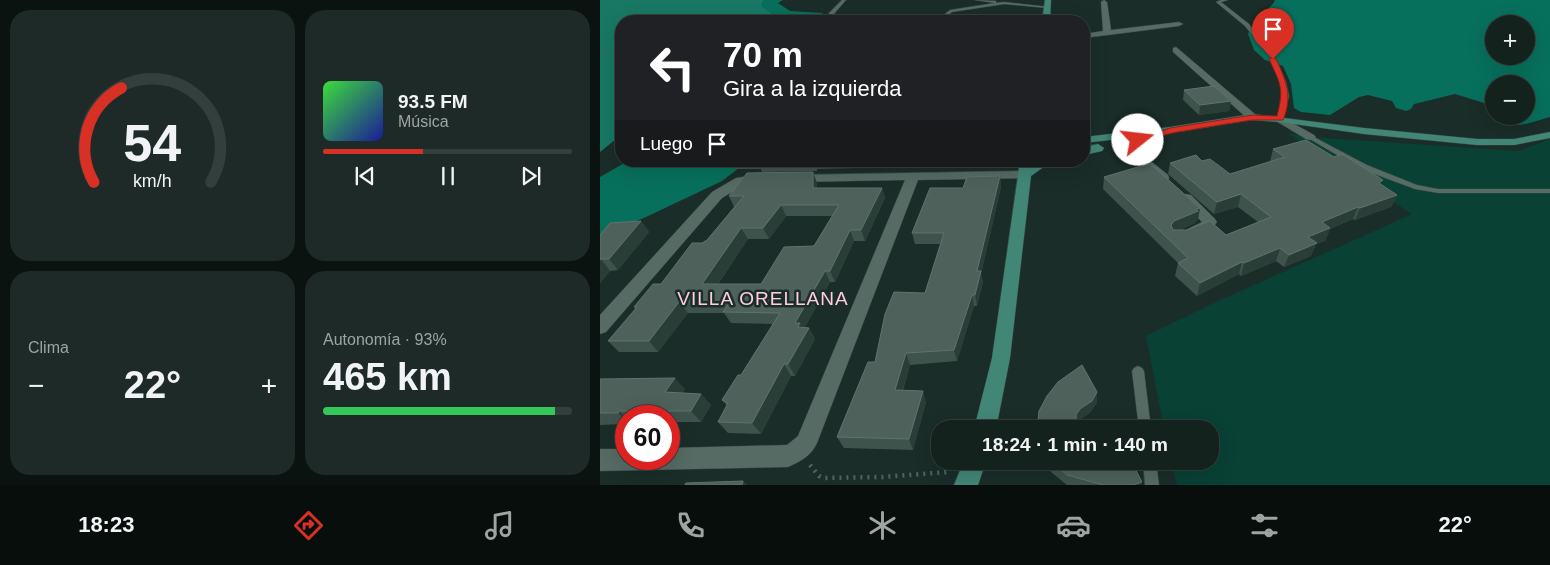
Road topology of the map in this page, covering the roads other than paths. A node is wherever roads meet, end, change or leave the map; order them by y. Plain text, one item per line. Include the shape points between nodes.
1 (844, 0) edge
2 (978, 0) edge
3 (1226, 0) edge
4 (1023, 2) edge
5 (1104, 2) dead end
6 (1004, 3) junction
7 (1048, 4) edge
8 (831, 14) dead end
9 (946, 15) edge
10 (1180, 24) dead end
11 (1107, 33) junction
12 (1090, 35) edge
13 (1176, 50) dead end
14 (1252, 118) junction
15 (1280, 119) junction
16 (1170, 130) junction
17 (1550, 135) edge
18 (1310, 137) joint
19 (1090, 141) edge
20 (1099, 143) junction
21 (1123, 144) junction
22 (1090, 147) edge
23 (1024, 168) edge
24 (913, 177) junction
25 (1550, 191) edge
26 (1185, 235) edge
27 (600, 327) edge
28 (1138, 371) dead end
29 (987, 420) edge
30 (1144, 420) edge
31 (680, 459) edge
32 (600, 460) edge
33 (615, 460) edge
34 (1150, 470) edge
35 (1152, 485) edge

1 - 8 lane
2 - 6 lane
3 - 15 lane via 1218,2 1247,25 1273,59 1286,96
4 - 6 lane
4 - 7 lane
5 - 11 street
6 - 9 lane via 951,11
10 - 11 street
11 - 12 street
13 - 14 street
14 - 15 main road
14 - 16 main road
15 - 17 main road via 1477,142 1514,142
15 - 18 street
16 - 20 main road
16 - 21 main road
18 - 25 lane via 1364,167 1415,188
19 - 20 main road
20 - 21 main road
20 - 22 main road
21 - 26 street via 1210,222
23 - 24 street
23 - 29 main road via 1001,358
24 - 27 street via 749,178 733,184 716,195
24 - 31 street via 806,442 788,456
28 - 30 lane
32 - 33 street
34 - 35 lane

